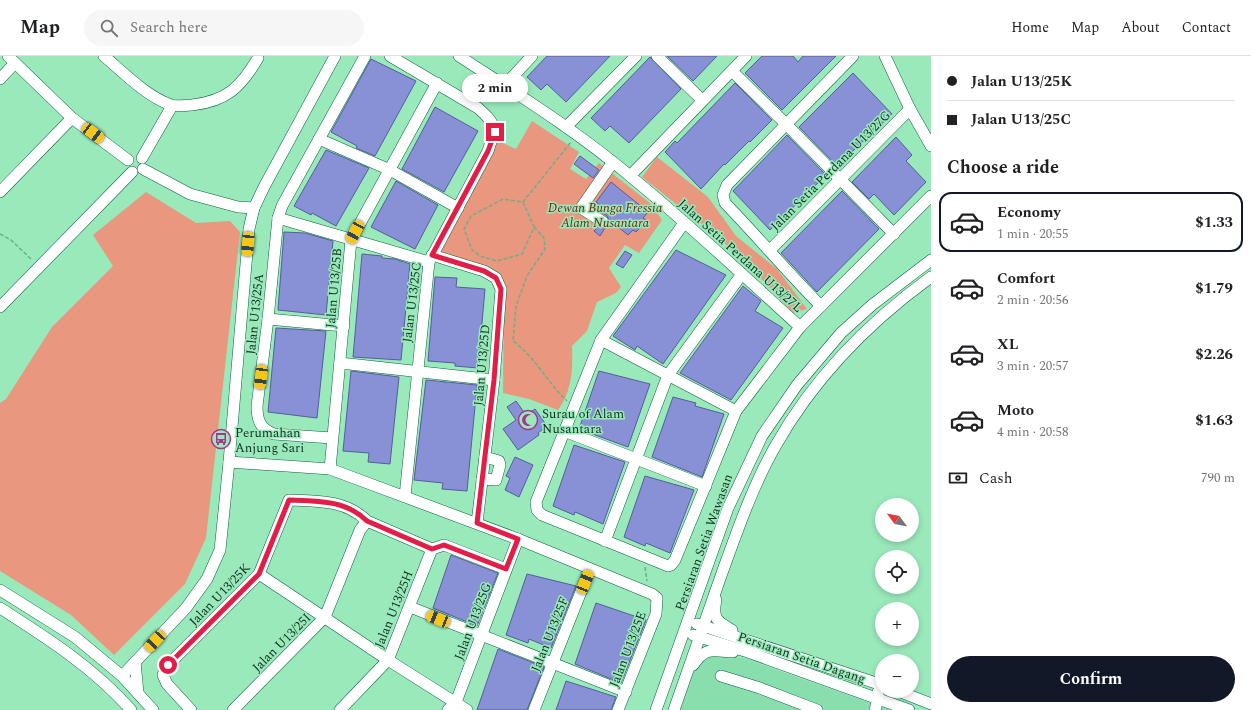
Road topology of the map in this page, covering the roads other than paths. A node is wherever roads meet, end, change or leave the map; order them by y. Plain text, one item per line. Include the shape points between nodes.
1 (104, 56) edge
2 (335, 56) edge
3 (365, 56) edge
4 (390, 56) edge
5 (459, 56) edge
6 (532, 56) edge
7 (636, 56) edge
8 (657, 56) edge
9 (746, 56) edge
10 (853, 56) edge
11 (885, 56) edge
12 (258, 58) dead end
13 (12, 60) edge
14 (732, 71) junction
15 (0, 79) edge
16 (437, 83) junction
17 (504, 86) junction
18 (702, 100) junction
19 (172, 106) junction
20 (910, 109) junction
21 (72, 118) junction
22 (786, 124) junction
23 (566, 126) junction
24 (319, 139) junction
25 (931, 146) edge
26 (128, 160) junction
27 (613, 162) junction
28 (143, 164) junction
29 (390, 170) junction
30 (132, 172) junction
31 (630, 176) junction
32 (840, 178) junction
33 (264, 187) junction
34 (0, 192) edge
35 (931, 196) edge
36 (238, 207) junction
37 (254, 208) junction
38 (458, 208) junction
39 (278, 218) junction
40 (603, 222) dead end
41 (684, 223) junction
42 (249, 229) junction
43 (894, 234) junction
44 (351, 240) junction
45 (770, 250) junction
46 (430, 258) junction
47 (931, 260) edge
48 (742, 274) junction
49 (931, 277) edge
50 (821, 306) junction
51 (0, 307) edge
52 (268, 319) junction
53 (344, 326) junction
54 (800, 327) junction
55 (601, 340) junction
56 (340, 362) junction
57 (417, 372) junction
58 (668, 375) junction
59 (494, 380) junction
60 (736, 411) junction
61 (564, 431) junction
62 (332, 438) junction
63 (231, 441) junction
64 (485, 457) junction
65 (635, 459) junction
66 (230, 462) junction
67 (247, 463) junction
68 (330, 469) junction
69 (482, 479) junction
70 (706, 486) junction
71 (227, 487) junction
72 (405, 496) junction
73 (367, 521) junction
74 (477, 523) junction
75 (518, 539) junction
76 (605, 540) junction
77 (432, 549) junction
78 (506, 569) junction
79 (590, 569) junction
80 (722, 572) junction
81 (259, 574) junction
82 (0, 590) edge
83 (410, 607) junction
84 (0, 608) edge
85 (325, 617) junction
86 (689, 621) junction
87 (703, 626) junction
88 (685, 632) junction
89 (481, 636) junction
90 (699, 637) junction
91 (752, 641) junction
92 (748, 652) junction
93 (388, 660) junction
94 (104, 661) junction
95 (135, 662) junction
96 (553, 663) junction
97 (90, 670) junction
98 (686, 675) junction
99 (122, 676) junction
100 (721, 676) dead end
101 (875, 682) edge
102 (626, 692) junction
103 (138, 694) junction
104 (916, 698) edge
105 (878, 699) junction
106 (931, 704) edge
107 (452, 706) edge
108 (129, 707) edge
109 (153, 710) edge
110 (191, 710) edge
111 (233, 710) edge
112 (340, 710) edge
113 (467, 710) edge
114 (534, 710) edge
115 (618, 710) edge
116 (656, 710) edge
117 (674, 710) edge
118 (818, 710) edge
119 (875, 710) edge
120 (909, 710) edge

1 - 19 street via 151,96
2 - 33 street
3 - 24 street, Jalan U13/25A
4 - 16 street
5 - 17 street, Jalan Setia Perdana U13/27L
6 - 17 street
7 - 23 street
8 - 18 street
9 - 14 street
10 - 22 street
11 - 20 street
12 - 19 street via 247,76 232,92 210,103
13 - 15 street
13 - 21 street
14 - 18 street
14 - 22 street
16 - 29 street, Jalan U13/25B
16 - 38 street, Jalan U13/25C via 478,108 490,119 495,132 488,151
17 - 23 street, Jalan Setia Perdana U13/27L
18 - 31 street
19 - 28 street
20 - 25 street
20 - 32 street, Jalan Setia Perdana U13/27G
21 - 26 street
21 - 34 street
22 - 32 street
22 - 45 street via 727,185 722,195 725,203
23 - 27 street, Jalan Setia Perdana U13/27L
24 - 29 street
24 - 39 street, Jalan U13/25A
26 - 28 street via 135,156
26 - 30 street via 128,168
27 - 31 street, Jalan Setia Perdana U13/27L
27 - 40 street via 581,208
28 - 30 street via 139,172
28 - 36 street via 190,194
29 - 38 street
29 - 44 street, Jalan U13/25B
30 - 51 street
31 - 41 street, Jalan Setia Perdana U13/27L
32 - 43 street
32 - 45 street, Jalan Setia Perdana U13/27G
33 - 36 street
33 - 37 street
35 - 43 street
36 - 37 street
36 - 42 street via 244,213
37 - 42 street
38 - 46 street, Jalan U13/25C
39 - 44 street
39 - 52 street, Jalan U13/25A
41 - 48 street, Jalan Setia Perdana U13/27L
41 - 55 street
42 - 63 street
43 - 50 street
44 - 46 street
44 - 53 street, Jalan U13/25B
45 - 50 street via 782,268
46 - 57 street, Jalan U13/25C
46 - 59 street, Jalan U13/25D via 484,271 496,278 501,289 501,303
47 - 86 street, Persiaran Setia Wawasan via 872,305 841,333 797,385 762,436 719,532
48 - 54 street, Jalan Setia Perdana U13/27L
48 - 58 street
49 - 80 street via 910,292 853,343 810,393 776,444 763,469
50 - 54 street
52 - 53 street
52 - 62 street, Jalan U13/25A via 257,406 257,417 261,427 274,434
53 - 56 street, Jalan U13/25B
54 - 60 street, Jalan Setia Perdana U13/27L
55 - 58 street
55 - 61 street
56 - 57 street
56 - 62 street, Jalan U13/25B
57 - 59 street
57 - 72 street, Jalan U13/25C
58 - 60 street
58 - 65 street
59 - 64 street, Jalan U13/25D
60 - 70 street, Jalan Setia Perdana U13/27L
61 - 65 street
61 - 76 street, Jalan Setia Perdana U13/27L via 536,502 537,510 542,515
62 - 68 street, Jalan U13/25B
63 - 66 street
63 - 67 street
64 - 69 street, Jalan U13/25D
64 - 69 street via 499,461 500,465 496,480
65 - 70 street
65 - 76 street
66 - 67 street
66 - 71 street
67 - 68 street
67 - 71 street via 237,470
68 - 72 street
69 - 74 street, Jalan U13/25D
70 - 76 street, Jalan Setia Perdana U13/27L via 671,565 647,559
71 - 95 street via 220,550 207,580 186,608
72 - 74 street
73 - 77 street
73 - 81 street, Jalan U13/25K via 345,505 289,500
73 - 85 street, Jalan U13/25I via 360,530
74 - 75 street
75 - 78 street, Jalan U13/25G
75 - 79 street
77 - 78 street via 444,545
77 - 83 street, Jalan U13/25H
78 - 89 street, Jalan U13/25G
79 - 96 street, Jalan U13/25F
79 - 102 street, Jalan U13/25E via 654,596 656,614
80 - 87 street
80 - 91 street via 715,606 716,618 719,623
81 - 85 street
81 - 110 street, Jalan U13/25K via 168,665 163,675 167,684
82 - 94 street via 58,625
83 - 89 street
83 - 93 street, Jalan U13/25H
84 - 97 street
85 - 93 street
85 - 111 street, Jalan U13/25I
86 - 87 street, Persiaran Setia Dagang
86 - 88 street, Persiaran Setia Wawasan
87 - 90 street
87 - 91 street, Persiaran Setia Dagang
88 - 90 street, Persiaran Setia Dagang
88 - 116 street, Persiaran Setia Wawasan
89 - 96 street
89 - 107 street, Jalan U13/25G
90 - 92 street, Persiaran Setia Dagang
90 - 98 street
91 - 101 street, Persiaran Setia Dagang
92 - 98 street via 708,651 700,655
92 - 105 street, Persiaran Setia Dagang
93 - 107 street
93 - 112 street, Jalan U13/25H
94 - 95 street via 116,664
94 - 99 street
95 - 99 street
95 - 103 street
96 - 102 street
96 - 114 street, Jalan U13/25F
97 - 99 street
97 - 108 street
98 - 117 street
99 - 103 street
99 - 108 street via 122,690
100 - 118 street
102 - 115 street, Jalan U13/25E
103 - 109 street
104 - 106 street
105 - 119 street
105 - 120 street, Persiaran Setia Dagang
107 - 113 street

